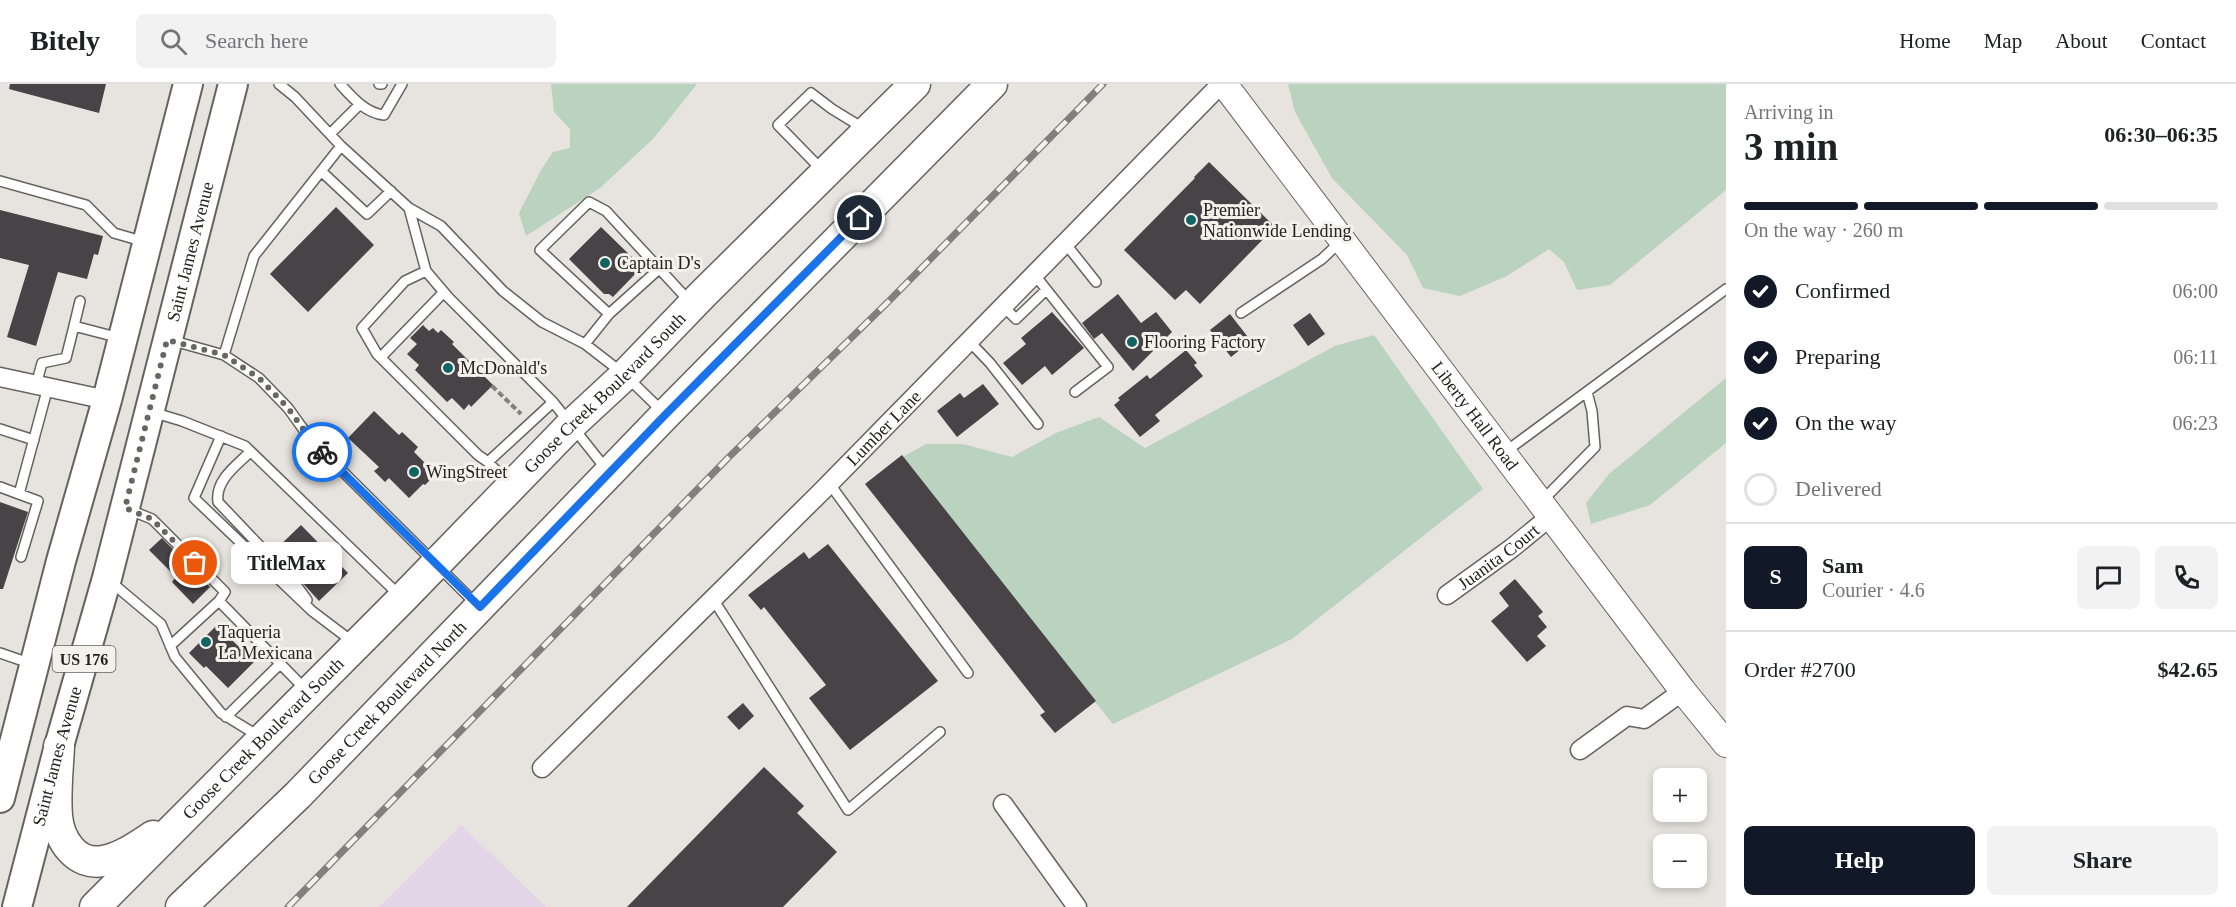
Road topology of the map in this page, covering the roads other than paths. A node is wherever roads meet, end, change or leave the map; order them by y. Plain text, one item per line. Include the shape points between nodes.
1 (189, 84) edge
2 (233, 84) edge
3 (279, 84) edge
4 (340, 84) edge
5 (402, 84) edge
6 (915, 84) edge
7 (992, 84) edge
8 (1222, 84) edge
9 (360, 104) junction
10 (868, 130) junction
11 (330, 134) junction
12 (341, 146) junction
13 (321, 171) junction
14 (825, 173) junction
15 (0, 181) edge
16 (391, 191) junction
17 (409, 208) junction
18 (1342, 240) junction
19 (147, 242) junction
20 (1065, 243) junction
21 (659, 269) junction
22 (426, 271) junction
23 (1034, 274) junction
24 (1096, 282) dead end
25 (1726, 289) edge
26 (1046, 290) junction
27 (444, 291) junction
28 (80, 301) dead end
29 (693, 304) junction
30 (1003, 306) junction
31 (1242, 313) dead end
32 (609, 314) junction
33 (74, 326) junction
34 (122, 339) junction
35 (167, 340) junction
36 (969, 341) junction
37 (585, 344) junction
38 (224, 355) junction
39 (381, 357) junction
40 (625, 375) junction
41 (0, 377) edge
42 (42, 386) junction
43 (1075, 392) dead end
44 (1587, 392) junction
45 (106, 400) junction
46 (150, 412) junction
47 (562, 414) junction
48 (666, 414) junction
49 (1038, 424) dead end
50 (0, 429) edge
51 (221, 436) junction
52 (34, 440) junction
53 (250, 452) junction
54 (1504, 453) junction
55 (488, 462) junction
56 (610, 473) junction
57 (829, 483) junction
58 (0, 487) edge
59 (511, 487) junction
60 (19, 494) junction
61 (125, 508) junction
62 (1546, 510) junction
63 (21, 557) dead end
64 (436, 565) junction
65 (107, 578) junction
66 (1447, 595) dead end
67 (402, 598) junction
68 (713, 599) junction
69 (219, 601) junction
70 (480, 607) junction
71 (319, 616) junction
72 (356, 645) junction
73 (170, 646) junction
74 (0, 653) edge
75 (280, 664) junction
76 (34, 665) junction
77 (968, 673) dead end
78 (1683, 691) junction
79 (309, 693) junction
80 (226, 717) junction
81 (940, 732) dead end
82 (263, 739) junction
83 (1726, 744) edge
84 (59, 746) junction
85 (1580, 750) dead end
86 (542, 768) dead end
87 (2, 784) edge
88 (1003, 804) dead end
89 (188, 814) junction
90 (17, 907) edge
91 (95, 907) edge
92 (181, 907) edge
93 (1077, 907) edge

1 - 19 main road, US 176
2 - 35 main road, Saint James Avenue / US 176
3 - 11 lane
4 - 9 lane
5 - 9 lane via 384,115
6 - 10 highway, Goose Creek Boulevard South
7 - 48 highway, Goose Creek Boulevard North
8 - 18 main road, Liberty Hall Road
8 - 20 street, Lumber Lane
9 - 11 lane
10 - 14 highway, Goose Creek Boulevard South
10 - 14 lane via 811,93 778,125
11 - 12 lane
12 - 13 lane
12 - 16 lane
13 - 16 lane via 367,214
13 - 38 lane via 254,256
14 - 29 highway, Goose Creek Boulevard South
15 - 19 lane via 86,205 114,233
16 - 17 lane
17 - 22 lane
17 - 37 lane via 441,226 502,291 542,322
18 - 31 lane via 1322,259
18 - 54 main road, Liberty Hall Road
19 - 34 main road, US 176
20 - 23 street, Lumber Lane
20 - 24 lane
21 - 29 lane
21 - 32 lane
21 - 32 lane via 606,211 589,202 540,250
22 - 27 lane
22 - 39 lane via 405,281 362,328
23 - 26 lane
23 - 30 street, Lumber Lane
25 - 44 lane
26 - 30 lane via 1016,319
26 - 43 lane via 1108,367
27 - 39 lane
27 - 47 lane
28 - 33 lane
29 - 40 highway, Goose Creek Boulevard South
30 - 36 street, Lumber Lane
32 - 37 lane
33 - 34 lane
33 - 42 lane via 66,358 42,363
34 - 45 main road, US 176
35 - 38 lane
35 - 46 main road, Saint James Avenue / US 176
36 - 49 lane
36 - 57 street, Lumber Lane
37 - 40 lane
38 - 64 lane via 259,378 311,440
39 - 55 lane
40 - 47 highway, Goose Creek Boulevard South
40 - 48 lane
41 - 42 street
42 - 45 street
42 - 52 lane
44 - 54 lane
44 - 62 lane via 1594,447
45 - 76 main road, US 176
46 - 51 lane
46 - 61 main road, Saint James Avenue / US 176
47 - 55 lane via 530,424
47 - 56 lane
47 - 59 highway, Goose Creek Boulevard South
48 - 56 highway, Goose Creek Boulevard North
50 - 52 lane
51 - 53 lane
51 - 71 lane via 194,498
52 - 60 lane
53 - 67 lane
53 - 71 lane via 219,484 218,502 294,582
54 - 62 main road, Liberty Hall Road
55 - 59 lane
56 - 70 highway, Goose Creek Boulevard North
57 - 68 street, Lumber Lane
57 - 77 lane
58 - 60 lane
59 - 64 highway, Goose Creek Boulevard South
60 - 63 lane via 38,501
61 - 65 main road, Saint James Avenue / US 176
61 - 69 lane via 152,519 225,592
62 - 66 street, Juanita Court via 1512,548
62 - 78 main road, Liberty Hall Road
64 - 67 highway, Goose Creek Boulevard South
64 - 70 lane
65 - 73 lane via 161,624
65 - 84 main road, Saint James Avenue / US 176
67 - 72 highway, Goose Creek Boulevard South
68 - 81 lane via 848,810
68 - 86 street, Lumber Lane
69 - 73 lane
69 - 75 lane
70 - 92 highway, Goose Creek Boulevard North via 298,795
71 - 72 lane
72 - 79 highway, Goose Creek Boulevard South
73 - 80 lane
74 - 76 lane
75 - 79 lane
75 - 80 lane
76 - 87 main road, US 176
78 - 83 main road, Liberty Hall Road
78 - 85 street via 1644,719 1626,716
79 - 82 highway, Goose Creek Boulevard South
80 - 82 lane
82 - 89 highway, Goose Creek Boulevard South
84 - 89 highway via 57,816 63,839 72,851 88,861 104,861 132,850
84 - 90 main road, Saint James Avenue / US 176
88 - 93 street
89 - 91 highway, Goose Creek Boulevard South

